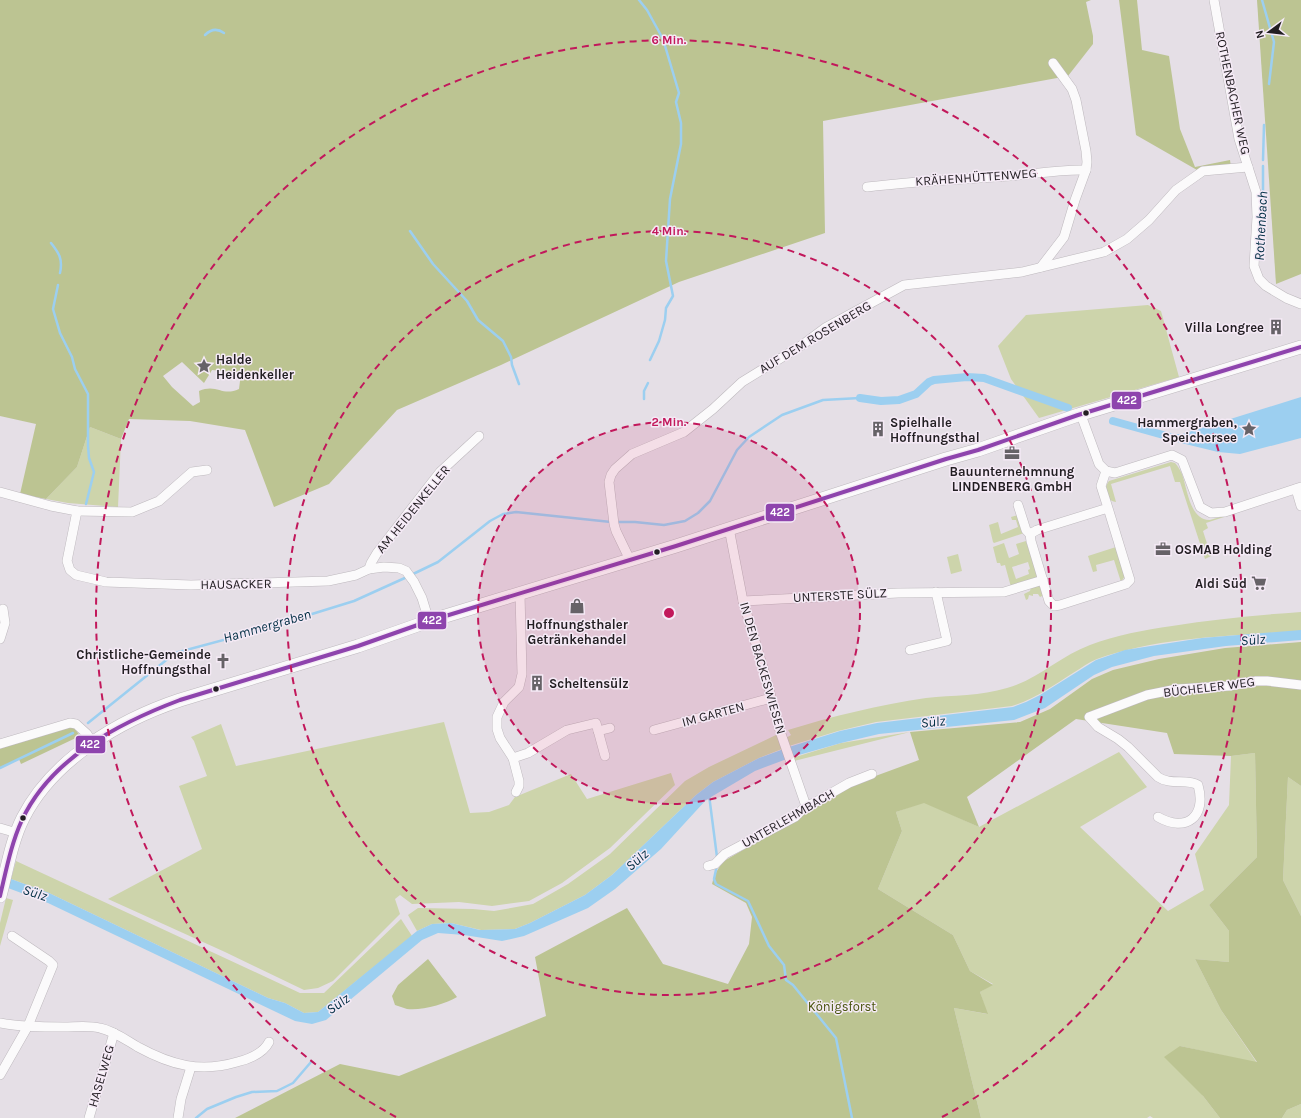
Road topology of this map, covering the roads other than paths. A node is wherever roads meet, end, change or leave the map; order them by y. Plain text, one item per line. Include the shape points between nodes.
1 (1214, 0) edge
2 (1053, 63) dead end
3 (1248, 167) junction
4 (1086, 170) junction
5 (867, 187) dead end
6 (1041, 267) junction
7 (1301, 304) edge
8 (1301, 347) edge
9 (1081, 415) junction
10 (480, 436) dead end
11 (207, 470) dead end
12 (1106, 471) junction
13 (1299, 488) edge
14 (0, 492) edge
15 (1018, 505) dead end
16 (1301, 506) edge
17 (1108, 508) junction
18 (77, 511) junction
19 (729, 528) junction
20 (1030, 534) junction
21 (630, 560) junction
22 (369, 569) junction
23 (1043, 580) junction
24 (936, 592) junction
25 (520, 594) junction
26 (743, 601) junction
27 (3, 609) dead end
28 (429, 621) junction
29 (0, 639) edge
30 (910, 650) dead end
31 (1301, 685) edge
32 (771, 698) junction
33 (610, 728) dead end
34 (654, 730) dead end
35 (598, 731) junction
36 (0, 744) edge
37 (93, 744) junction
38 (605, 756) dead end
39 (513, 758) junction
40 (872, 774) dead end
41 (516, 792) dead end
42 (806, 806) junction
43 (1158, 817) dead end
44 (0, 828) edge
45 (17, 833) junction
46 (708, 866) dead end
47 (0, 896) edge
48 (12, 936) dead end
49 (0, 1023) edge
50 (28, 1026) junction
51 (114, 1033) junction
52 (269, 1042) dead end
53 (191, 1067) junction
54 (0, 1075) edge
55 (89, 1118) edge
56 (178, 1118) edge

1 - 3 street, ROTHENBACHER WEG via 1239,139
2 - 4 street via 1072,89 1076,100 1086,151
3 - 6 street, AUF DEM ROSENBERG via 1204,171 1176,190 1149,220 1127,239 1104,252
3 - 7 street, ROTHENBACHER WEG via 1256,192 1254,261 1259,279 1286,298
4 - 5 street, KRÄHENHÜTTENWEG via 917,181
4 - 6 street via 1064,237
6 - 21 street, AUF DEM ROSENBERG via 996,276 904,286 825,328 742,382 684,432 638,451 626,459 615,469 609,482 616,531
8 - 9 main road
9 - 12 street via 1097,459
9 - 19 main road
10 - 22 street, AM HEIDENKELLER via 440,472 377,553
11 - 18 street via 192,472 159,501 132,512
12 - 13 street via 1116,473 1172,455 1182,460 1200,508 1211,513 1225,512
12 - 17 street via 1101,486
13 - 16 street
14 - 18 street
15 - 20 street via 1026,530
17 - 20 street
17 - 23 street via 1130,580 1126,584 1054,606 1049,601
18 - 22 street, HAUSACKER via 67,561 70,570 76,575 106,582 182,585 289,583 328,581 356,575
19 - 21 main road
19 - 26 street, IN DEN BACKESWIESEN
20 - 23 street
21 - 25 main road
22 - 28 street, HAUSACKER via 399,568 406,572 422,598
23 - 24 street, UNTERSTE SÜLZ via 1004,592
24 - 26 street, UNTERSTE SÜLZ
24 - 30 street via 947,641
25 - 28 main road
25 - 39 street via 522,674 519,687 504,702 497,717 500,738
26 - 32 street, IN DEN BACKESWIESEN
27 - 29 street via 5,623
28 - 37 main road via 358,646 167,704 121,725
31 - 43 street, BÜCHELER WEG via 1267,680 1229,686 1177,689 1147,695 1089,717 1098,727 1128,747 1163,781 1198,785 1200,809 1193,818 1184,823 1165,821
32 - 34 street, IM GARTEN
32 - 42 street, IN DEN BACKESWIESEN via 780,733
33 - 35 street
35 - 38 street
35 - 39 street via 596,722 567,730 528,753
36 - 37 street via 70,723 76,724 87,734
37 - 45 main road via 68,762 46,783
39 - 41 street via 519,786
40 - 42 street, UNTERLEHMBACH
42 - 46 street, UNTERLEHMBACH via 795,817 725,854 715,864
44 - 45 street
45 - 47 main road
48 - 50 street via 53,965
49 - 50 street
50 - 51 street via 93,1027
50 - 54 street
51 - 53 street via 153,1055
51 - 55 street, HASELWEG
52 - 53 street via 262,1051 241,1061 217,1066
53 - 56 street via 180,1099

